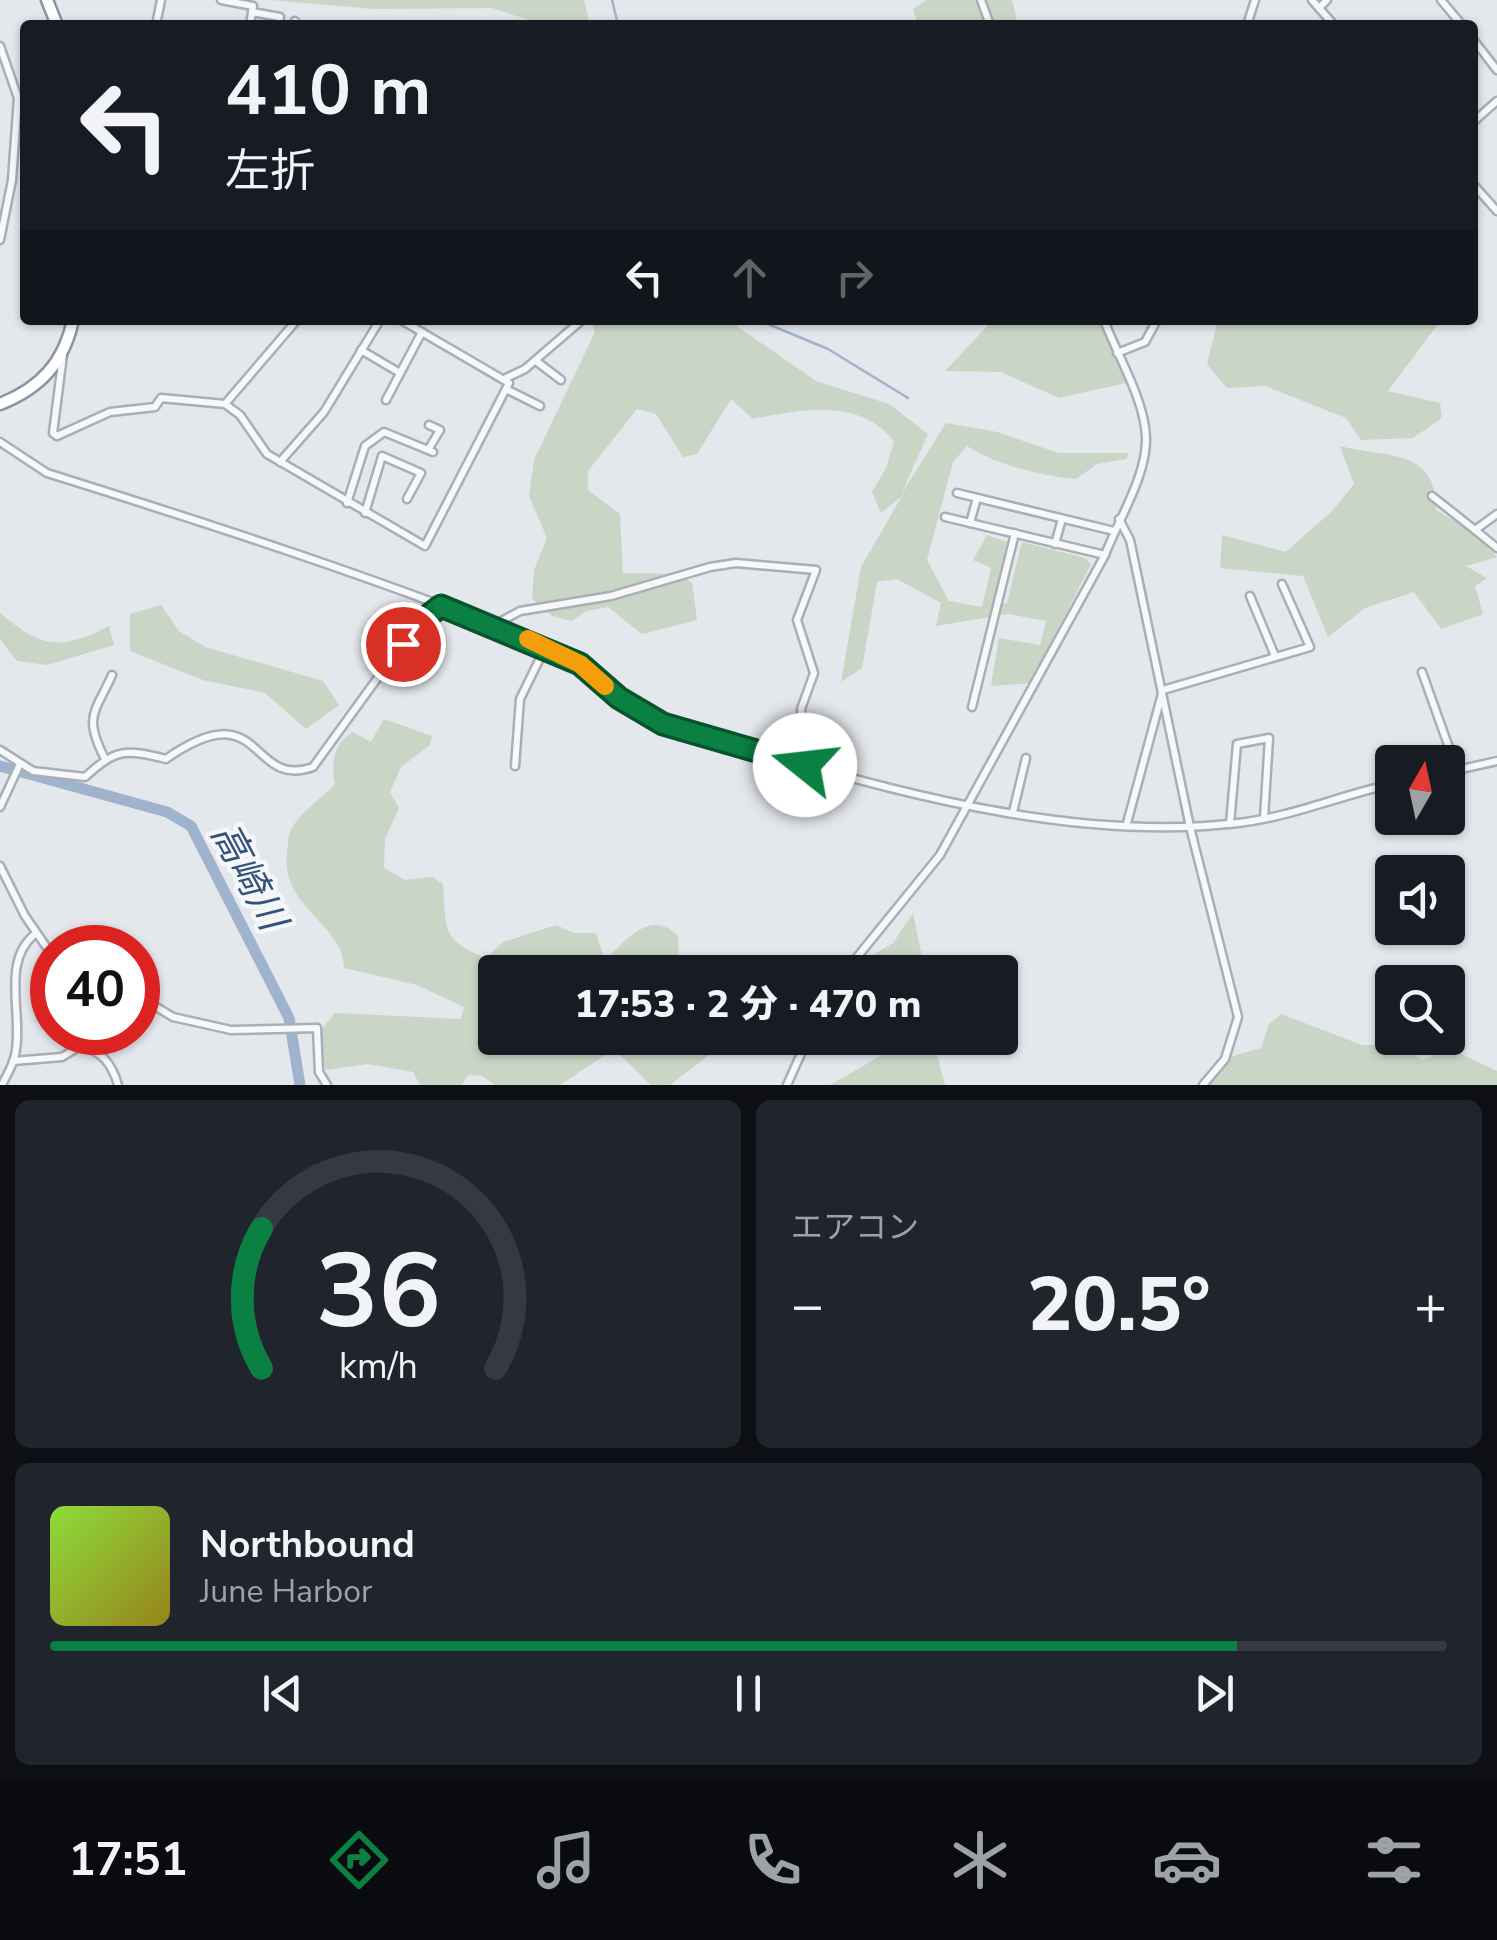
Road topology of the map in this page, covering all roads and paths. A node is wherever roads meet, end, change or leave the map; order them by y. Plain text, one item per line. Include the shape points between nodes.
1 (221, 0) edge
2 (1312, 0) edge
3 (1327, 0) edge
4 (1441, 0) edge
5 (1318, 8) junction
6 (252, 12) junction
7 (251, 20) edge
8 (279, 20) edge
9 (1329, 20) edge
10 (1458, 20) edge
11 (0, 46) edge
12 (1478, 46) edge
13 (1497, 70) edge
14 (1497, 100) edge
15 (1478, 117) edge
16 (1478, 190) edge
17 (1497, 211) edge
18 (2, 222) edge
19 (0, 240) edge
20 (72, 325) edge
21 (293, 325) edge
22 (377, 325) edge
23 (410, 325) edge
24 (576, 325) edge
25 (1106, 325) edge
26 (1154, 325) edge
27 (422, 332) junction
28 (362, 350) junction
29 (1117, 353) junction
30 (64, 356) junction
31 (536, 361) junction
32 (400, 373) junction
33 (503, 380) junction
34 (561, 380) dead end
35 (506, 388) junction
36 (386, 400) dead end
37 (0, 404) edge
38 (225, 404) junction
39 (540, 406) dead end
40 (428, 425) dead end
41 (0, 442) edge
42 (280, 462) junction
43 (957, 494) dead end
44 (1432, 496) dead end
45 (407, 498) dead end
46 (976, 498) junction
47 (346, 502) junction
48 (365, 513) junction
49 (1497, 514) edge
50 (945, 517) dead end
51 (1062, 519) junction
52 (1120, 519) junction
53 (970, 522) junction
54 (1475, 530) junction
55 (1114, 532) junction
56 (1015, 533) junction
57 (1055, 544) junction
58 (1497, 548) edge
59 (1104, 556) junction
60 (1282, 584) dead end
61 (1250, 596) dead end
62 (441, 606) junction
63 (493, 626) junction
64 (546, 646) junction
65 (1275, 656) junction
66 (1422, 672) dead end
67 (112, 675) dead end
68 (1163, 690) junction
69 (972, 707) dead end
70 (1448, 745) edge
71 (0, 750) edge
72 (1026, 758) dead end
73 (104, 759) junction
74 (1497, 761) edge
75 (20, 764) junction
76 (805, 765) junction
77 (515, 766) dead end
78 (1465, 768) edge
79 (1375, 789) edge
80 (968, 803) junction
81 (0, 806) edge
82 (1013, 812) junction
83 (1264, 819) junction
84 (1126, 824) junction
85 (1230, 824) junction
86 (1190, 827) junction
87 (0, 866) edge
88 (30, 925) edge
89 (30, 940) edge
90 (859, 955) edge
91 (160, 1010) edge
92 (800, 1055) edge
93 (13, 1061) junction
94 (2, 1085) edge
95 (118, 1085) edge
96 (327, 1085) edge
97 (787, 1085) edge
98 (1204, 1085) edge

1 - 6 street via 253,6
2 - 5 street
3 - 5 street
4 - 10 street
5 - 9 street
6 - 7 street
6 - 8 street
11 - 18 street via 18,98
12 - 13 street
14 - 15 street
16 - 17 street
18 - 19 street
20 - 30 highway
21 - 38 street
22 - 28 street
23 - 27 street
24 - 31 street
25 - 29 street
26 - 29 street via 1145,342
27 - 32 street
27 - 33 street
28 - 32 street
28 - 42 street via 324,412
29 - 52 street via 1146,432 1143,460
30 - 37 highway via 32,388
30 - 38 street via 52,433 57,436 110,412 155,407 161,398
31 - 33 street
31 - 34 street
32 - 36 street
33 - 35 street via 510,383
35 - 39 street
35 - 48 street via 425,546
38 - 42 street
40 - 47 street via 440,430 430,451 384,432 365,446
41 - 62 street via 47,473
42 - 47 street
43 - 46 street
44 - 54 street
45 - 48 street via 421,473 382,456
46 - 51 street
46 - 53 street
47 - 48 street
49 - 54 street
50 - 53 street
51 - 55 street
51 - 57 street
52 - 55 street
52 - 68 street
53 - 56 street
54 - 58 street
55 - 59 street
56 - 57 street
56 - 69 street
57 - 59 street
59 - 80 street
60 - 65 street via 1310,647
61 - 65 street
62 - 63 street
62 - 73 street via 416,625 313,768 282,772 254,743 220,733 166,758 132,750
63 - 64 street
63 - 76 street via 520,611 610,596 710,567 816,570 798,620 814,673 802,709
64 - 76 street via 663,724
64 - 77 street via 520,699
65 - 68 street
66 - 70 street
67 - 73 street via 99,694 90,731
68 - 84 street
68 - 86 street
71 - 75 street
72 - 82 street
73 - 75 street via 85,777
74 - 78 street
75 - 81 street
76 - 80 street
79 - 83 street
80 - 82 street
80 - 90 street via 940,855
82 - 84 street
83 - 85 street
83 - 85 street via 1269,738 1237,744
84 - 86 street
85 - 86 street
86 - 98 street via 1238,1017 1225,1059
87 - 88 street
89 - 93 street via 16,958 12,981 18,1020
91 - 96 street via 223,1029 317,1028 319,1072
92 - 97 street
93 - 94 street
93 - 95 street via 62,1057 80,1046 94,1049 113,1067

